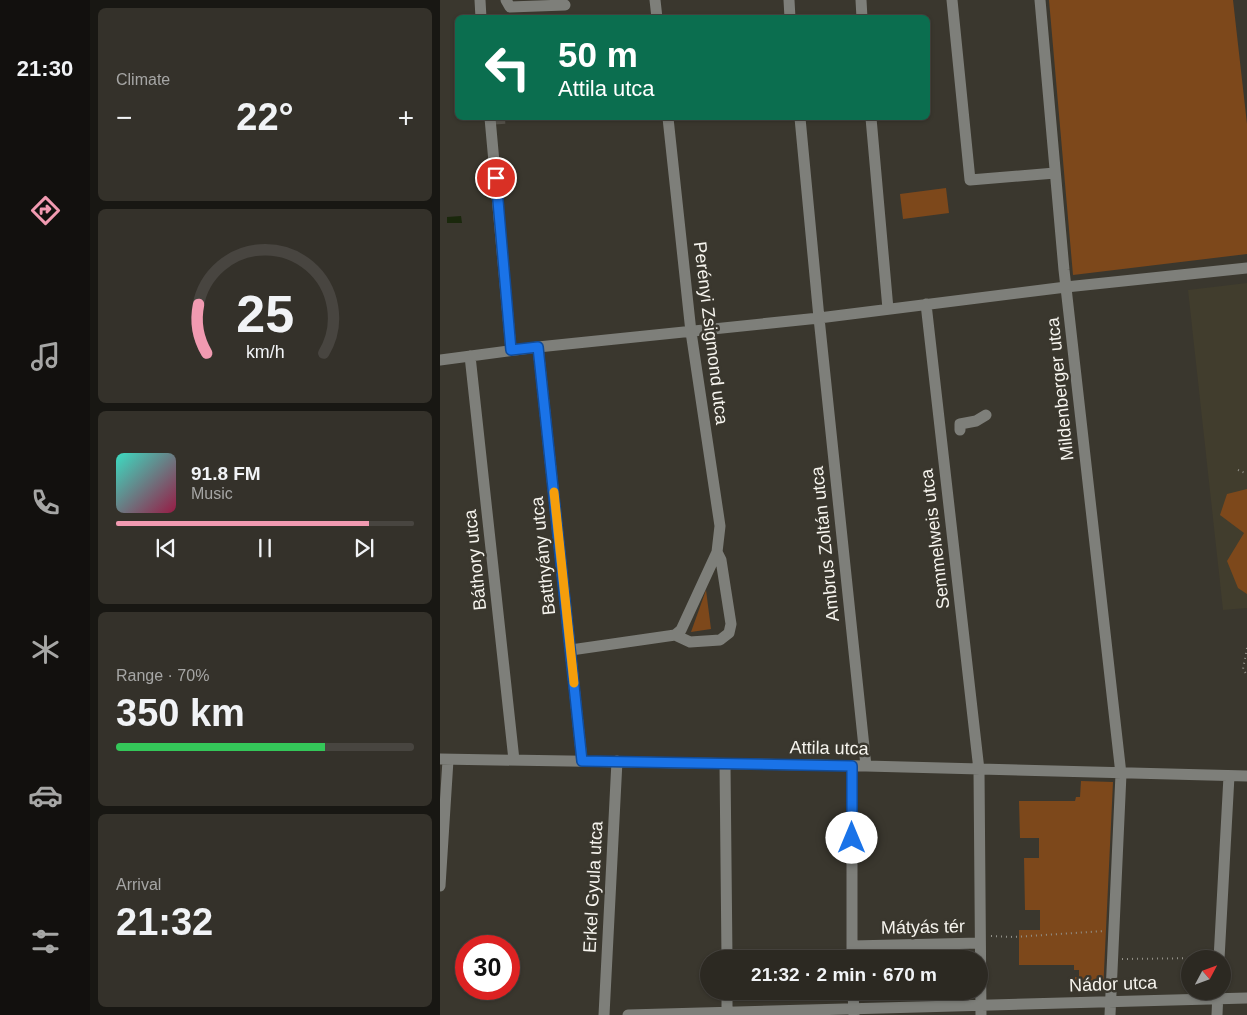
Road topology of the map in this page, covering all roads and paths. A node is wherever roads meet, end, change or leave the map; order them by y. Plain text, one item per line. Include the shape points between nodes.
1 (480, 0) edge
2 (506, 0) edge
3 (655, 0) edge
4 (789, 0) edge
5 (861, 0) edge
6 (952, 0) edge
7 (1040, 0) edge
8 (564, 6) dead end
9 (550, 8) edge
10 (481, 15) edge
11 (657, 15) edge
12 (790, 15) edge
13 (862, 15) edge
14 (492, 120) edge
15 (668, 120) edge
16 (800, 120) edge
17 (871, 120) edge
18 (1055, 173) junction
19 (1247, 268) edge
20 (1066, 287) junction
21 (926, 304) junction
22 (888, 309) junction
23 (819, 318) junction
24 (691, 332) junction
25 (538, 347) junction
26 (511, 350) junction
27 (470, 356) junction
28 (440, 360) edge
29 (986, 416) dead end
30 (960, 430) dead end
31 (1238, 470) dead end
32 (1247, 474) edge
33 (717, 552) junction
34 (675, 635) junction
35 (1247, 648) edge
36 (571, 650) junction
37 (1247, 676) edge
38 (444, 760) edge
39 (514, 760) junction
40 (582, 761) junction
41 (617, 761) junction
42 (725, 764) junction
43 (852, 766) junction
44 (866, 766) junction
45 (979, 770) junction
46 (1121, 774) junction
47 (1229, 776) junction
48 (1247, 776) edge
49 (440, 886) edge
50 (1114, 931) junction
51 (980, 939) junction
52 (852, 946) junction
53 (727, 950) edge
54 (852, 950) edge
55 (1219, 950) edge
56 (1181, 958) edge
57 (1122, 959) dead end
58 (1231, 996) edge
59 (1181, 997) edge
60 (1247, 998) edge
61 (727, 1000) edge
62 (1218, 1000) edge
63 (1110, 1002) junction
64 (980, 1010) edge
65 (854, 1012) edge
66 (727, 1013) junction
67 (604, 1015) edge
68 (628, 1015) edge
69 (1110, 1015) edge
70 (1217, 1015) edge

1 - 10 street
2 - 9 street via 510,7
3 - 11 street
4 - 12 street
5 - 13 street
6 - 18 street via 970,180
7 - 18 street, Mildenberger utca
8 - 9 street
14 - 26 street
15 - 24 street, Perényi Zsigmond utca
16 - 23 street, Ambrus Zoltán utca
17 - 22 street
18 - 20 street, Mildenberger utca
19 - 20 street
20 - 21 street
20 - 46 street, Mildenberger utca
21 - 22 street
21 - 45 street, Semmelweis utca
22 - 23 street
23 - 24 street
23 - 44 street, Ambrus Zoltán utca
24 - 25 street
24 - 33 street, Perényi Zsigmond utca via 720,526
25 - 26 street
25 - 36 street, Batthyány utca
26 - 27 street
27 - 28 street
27 - 39 street, Báthory utca
29 - 30 street via 960,424
31 - 32 path
33 - 34 street, Perényi Zsigmond utca via 682,630
33 - 34 street, Perényi Zsigmond utca via 721,560 729,633 720,640 690,642
34 - 36 street, Perényi Zsigmond utca
35 - 37 path via 1243,669
36 - 40 street, Batthyány utca
38 - 39 street, Attila utca
38 - 49 street
39 - 40 street, Attila utca
40 - 41 street, Attila utca
41 - 42 street, Attila utca
41 - 67 street, Erkel Gyula utca
42 - 43 street, Attila utca
42 - 53 street
43 - 44 street, Attila utca
43 - 52 street
44 - 45 street, Attila utca
45 - 46 street, Attila utca
45 - 51 street, Semmelweis utca
46 - 47 street, Attila utca
46 - 50 street, Mildenberger utca
47 - 48 street, Attila utca
47 - 55 street
50 - 51 path
50 - 63 street, Mildenberger utca
51 - 52 street, Mátyás tér
51 - 64 street, Mátyás tér
52 - 54 street
56 - 57 path
58 - 60 street, Nádor utca
59 - 63 street, Nádor utca
61 - 66 street
62 - 70 street
63 - 64 street, Nádor utca
63 - 69 street, Mildenberger utca
64 - 65 street
65 - 66 street
66 - 68 street

